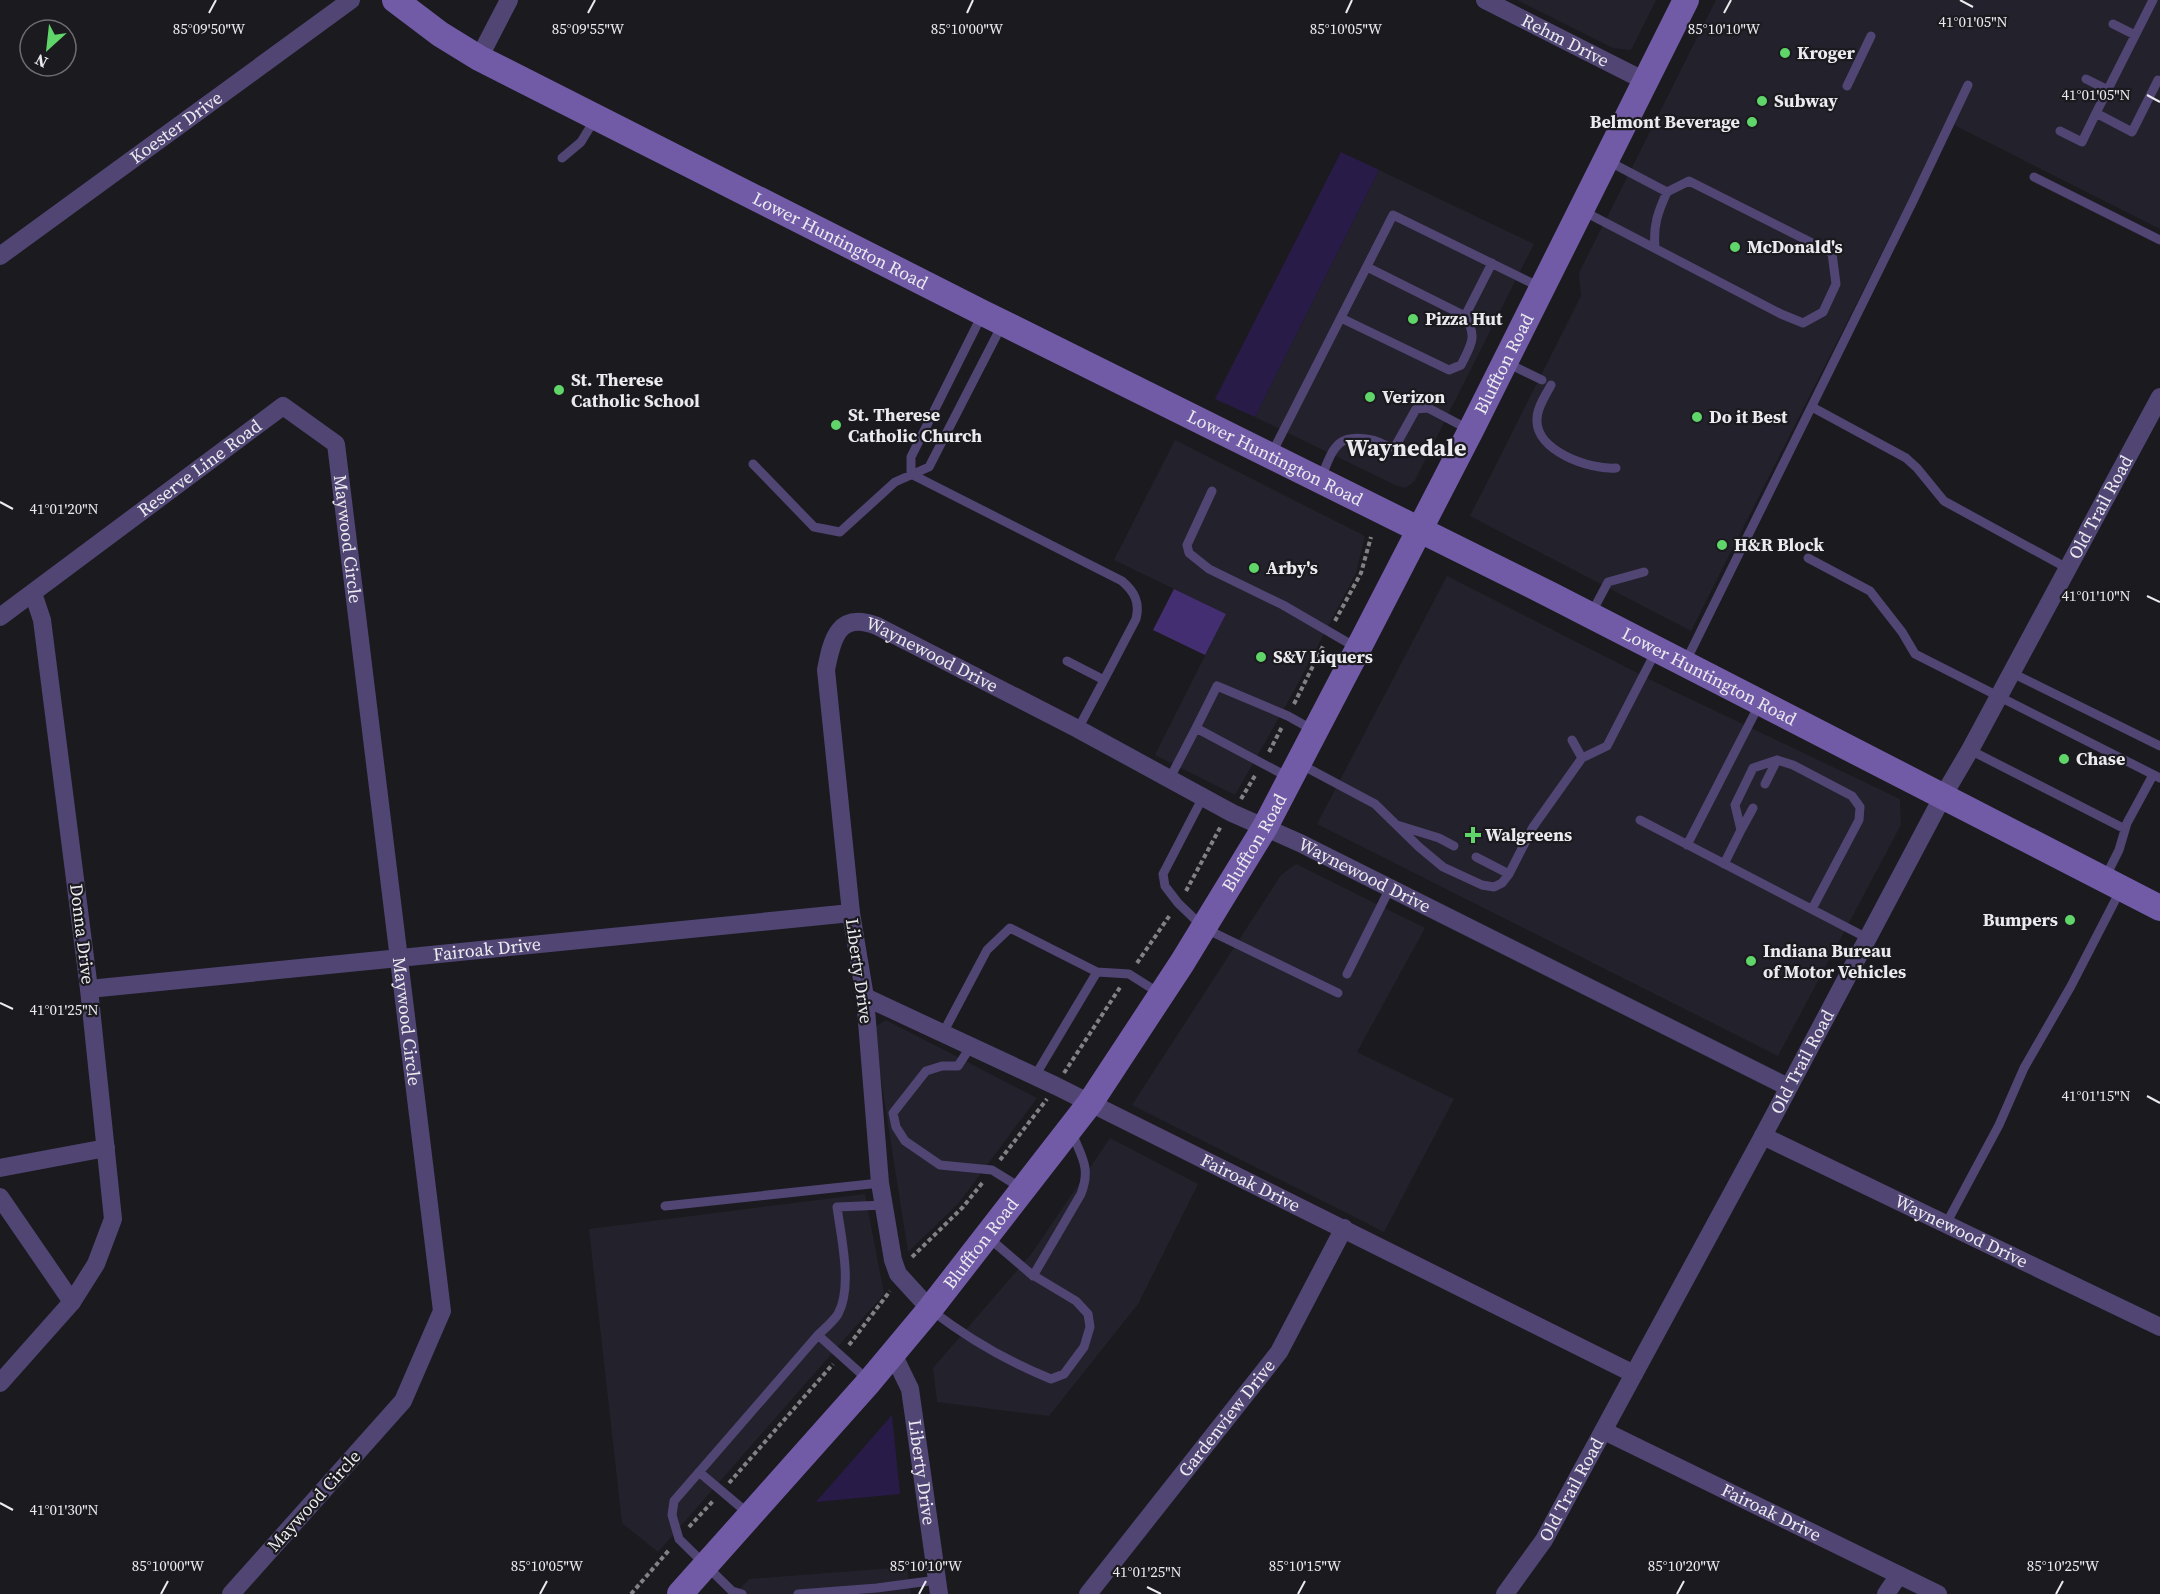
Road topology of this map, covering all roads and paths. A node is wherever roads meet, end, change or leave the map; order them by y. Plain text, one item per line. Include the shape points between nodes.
1 (351, 0) edge
2 (395, 0) edge
3 (509, 0) edge
4 (1485, 0) edge
5 (1686, 0) edge
6 (2153, 0) edge
7 (2113, 24) dead end
8 (2135, 35) junction
9 (1871, 36) dead end
10 (479, 58) junction
11 (2086, 79) dead end
12 (2158, 80) dead end
13 (1645, 81) junction
14 (1968, 85) dead end
15 (1847, 86) dead end
16 (2108, 90) junction
17 (2096, 113) junction
18 (596, 117) junction
19 (2060, 131) dead end
20 (562, 158) dead end
21 (1606, 160) junction
22 (2034, 177) dead end
23 (1667, 192) junction
24 (1581, 210) junction
25 (2160, 240) edge
26 (1655, 247) junction
27 (0, 256) edge
28 (1492, 263) junction
29 (1367, 267) junction
30 (1542, 288) junction
31 (1465, 316) junction
32 (993, 318) junction
33 (1341, 318) junction
34 (1505, 362) junction
35 (2160, 397) edge
36 (284, 406) joint
37 (1812, 407) junction
38 (1471, 430) junction
39 (1271, 455) junction
40 (753, 464) dead end
41 (1616, 468) dead end
42 (911, 474) junction
43 (1320, 480) junction
44 (1212, 491) dead end
45 (1419, 530) junction
46 (1808, 558) dead end
47 (2067, 568) junction
48 (1644, 572) dead end
49 (33, 593) junction
50 (1590, 616) junction
51 (0, 617) edge
52 (843, 625) joint
53 (1358, 649) junction
54 (1656, 651) junction
55 (1067, 660) dead end
56 (1684, 665) junction
57 (2010, 672) junction
58 (1104, 680) junction
59 (1998, 696) junction
60 (1760, 703) junction
61 (1196, 728) junction
62 (1078, 729) junction
63 (1315, 731) junction
64 (1572, 740) dead end
65 (2160, 746) edge
66 (1970, 750) junction
67 (1582, 758) junction
68 (1777, 760) junction
69 (1294, 771) junction
70 (2157, 777) edge
71 (1170, 778) junction
72 (1765, 784) dead end
73 (1942, 796) junction
74 (1203, 797) junction
75 (1753, 808) dead end
76 (1640, 820) dead end
77 (1395, 824) junction
78 (1265, 827) junction
79 (1741, 830) junction
80 (2125, 830) junction
81 (1687, 845) junction
82 (1455, 846) dead end
83 (1476, 857) dead end
84 (1724, 864) junction
85 (1509, 874) junction
86 (2112, 884) junction
87 (1390, 888) junction
88 (2160, 908) edge
89 (1812, 909) junction
90 (851, 913) junction
91 (1204, 928) junction
92 (1869, 939) junction
93 (398, 958) junction
94 (1097, 972) junction
95 (1347, 974) dead end
96 (89, 989) junction
97 (1338, 993) dead end
98 (1162, 995) junction
99 (865, 997) junction
100 (943, 1033) junction
101 (971, 1046) junction
102 (1035, 1076) junction
103 (1788, 1087) junction
104 (1090, 1103) junction
105 (1070, 1128) junction
106 (1764, 1136) junction
107 (106, 1148) junction
108 (0, 1168) edge
109 (880, 1183) junction
110 (1023, 1190) junction
111 (0, 1197) edge
112 (885, 1205) junction
113 (665, 1206) dead end
114 (1946, 1224) junction
115 (1344, 1228) junction
116 (987, 1236) junction
117 (1033, 1276) junction
118 (72, 1302) junction
119 (930, 1309) junction
120 (2160, 1327) edge
121 (818, 1335) junction
122 (892, 1354) junction
123 (1634, 1374) junction
124 (869, 1382) junction
125 (0, 1383) edge
126 (1604, 1431) junction
127 (699, 1472) junction
128 (750, 1515) junction
129 (705, 1566) junction
130 (1899, 1575) junction
131 (938, 1587) edge
132 (231, 1594) edge
133 (680, 1594) edge
134 (742, 1594) edge
135 (798, 1594) edge
136 (1088, 1594) edge
137 (1505, 1594) edge
138 (1886, 1594) edge
139 (1938, 1594) edge

1 - 27 street, Koester Drive
2 - 10 main road, Lower Huntington Road
3 - 10 street
4 - 13 street, Rehm Drive
5 - 13 main road, Bluffton Road
6 - 8 lane
7 - 8 lane
8 - 16 lane
9 - 15 lane
10 - 18 main road, Lower Huntington Road
11 - 16 lane
12 - 17 lane via 2132,132
13 - 21 main road, Bluffton Road
14 - 37 lane
16 - 17 lane
17 - 19 lane via 2082,142
18 - 20 lane via 581,142
18 - 32 main road, Lower Huntington Road
21 - 23 lane
21 - 24 main road, Bluffton Road
22 - 25 lane
23 - 26 lane via 1658,212
23 - 26 lane via 1689,181 1832,253 1836,284 1823,312 1803,323
24 - 26 lane
24 - 30 main road, Bluffton Road
28 - 29 lane via 1393,216
28 - 30 lane
28 - 31 lane
29 - 31 lane
29 - 33 lane
30 - 34 main road, Bluffton Road
31 - 33 lane via 1473,341 1461,365 1449,370
32 - 39 main road, Lower Huntington Road
32 - 42 lane via 911,457
32 - 42 lane via 929,467
33 - 39 lane
34 - 38 main road, Bluffton Road
34 - 41 lane via 1547,383 1537,418 1542,440 1591,466
35 - 47 street, Old Trail Road
36 - 49 street, Reserve Line Road
36 - 93 street, Maywood Circle via 336,444
37 - 47 lane via 1906,458 1944,501
37 - 56 lane
38 - 43 lane via 1422,407 1416,410 1396,445 1346,438 1339,442
38 - 45 main road, Bluffton Road
39 - 43 main road, Lower Huntington Road
40 - 42 lane via 814,527 840,532 895,482
42 - 58 lane via 1130,587 1136,596 1136,619
43 - 45 main road, Lower Huntington Road
44 - 53 lane via 1187,544 1189,553 1209,569 1283,605
45 - 50 main road, Lower Huntington Road
45 - 53 main road, Bluffton Road
46 - 59 lane via 1869,591 1915,654
47 - 57 street, Old Trail Road
48 - 50 lane via 1608,582
49 - 51 street, Reserve Line Road
49 - 96 street, Donna Drive via 42,620
50 - 54 main road, Lower Huntington Road
52 - 62 street, Waynewood Drive via 865,621
52 - 90 street, Liberty Drive via 826,670
53 - 63 main road, Bluffton Road
54 - 56 main road, Lower Huntington Road
54 - 67 lane via 1607,746
55 - 58 lane
56 - 60 main road, Lower Huntington Road
57 - 59 street, Old Trail Road
57 - 65 lane
58 - 62 lane
59 - 66 street, Old Trail Road
59 - 70 lane
60 - 73 main road, Lower Huntington Road
60 - 81 lane
61 - 63 lane via 1217,686
61 - 69 lane
61 - 71 lane
62 - 71 street, Waynewood Drive
63 - 69 main road, Bluffton Road
64 - 67 lane
66 - 73 street, Old Trail Road
66 - 80 lane
67 - 85 lane via 1533,827
68 - 72 lane
68 - 79 lane via 1753,768 1735,805
68 - 89 lane via 1852,796 1860,807 1859,820
69 - 77 lane via 1375,804
69 - 78 main road, Bluffton Road
70 - 80 lane
71 - 74 street, Waynewood Drive
73 - 86 main road, Lower Huntington Road
73 - 92 street, Old Trail Road
74 - 78 street, Waynewood Drive
74 - 91 lane via 1163,874 1165,886
75 - 79 lane
76 - 81 lane
77 - 82 lane
77 - 85 lane via 1443,867 1482,885 1494,887
78 - 87 street, Waynewood Drive
78 - 91 main road, Bluffton Road
79 - 84 lane
80 - 86 lane
81 - 84 lane
83 - 85 lane
84 - 89 lane
86 - 88 main road, Lower Huntington Road
86 - 114 lane via 2070,986
87 - 95 lane
87 - 103 street, Waynewood Drive
89 - 92 lane
90 - 93 street, Fairoak Drive
90 - 99 street, Liberty Drive
91 - 97 lane
91 - 98 main road, Bluffton Road
92 - 103 street, Old Trail Road
93 - 96 street, Fairoak Drive
93 - 132 street, Maywood Circle via 442,1311 403,1401
94 - 98 lane via 1130,974
94 - 100 lane via 1010,928 987,950
94 - 102 lane
96 - 107 street, Donna Drive
98 - 104 main road, Bluffton Road
99 - 100 street, Fairoak Drive
99 - 109 street, Liberty Drive
100 - 101 street, Fairoak Drive
101 - 102 street, Fairoak Drive
101 - 110 lane via 958,1066 926,1071 893,1113 896,1127 905,1141 940,1165 992,1170
102 - 104 street, Fairoak Drive
103 - 106 street, Old Trail Road
104 - 105 main road, Bluffton Road
104 - 115 street, Fairoak Drive
105 - 110 main road, Bluffton Road
105 - 117 lane via 1087,1180
106 - 114 street, Waynewood Drive
106 - 123 street, Old Trail Road
107 - 108 street
107 - 118 street, Donna Drive via 113,1219 96,1264
109 - 112 street, Liberty Drive
109 - 113 lane
110 - 116 main road, Bluffton Road
111 - 118 street
112 - 119 street, Liberty Drive via 898,1274
112 - 121 lane via 837,1207 844,1293 837,1314
114 - 120 street, Waynewood Drive
115 - 123 street, Fairoak Drive
115 - 136 street, Gardenview Drive via 1279,1352
116 - 117 lane
116 - 119 main road, Bluffton Road
117 - 119 lane via 1076,1301 1088,1314 1090,1327 1084,1347 1064,1374 1051,1379 1012,1363
118 - 125 street, Donna Drive
119 - 122 main road, Bluffton Road
121 - 124 lane
121 - 127 lane
122 - 124 main road, Bluffton Road
122 - 131 street, Liberty Drive via 910,1389
123 - 126 street, Old Trail Road
124 - 128 main road, Bluffton Road
126 - 130 street, Fairoak Drive
126 - 137 street, Old Trail Road via 1544,1540
127 - 128 lane
127 - 129 lane via 674,1502 672,1515 679,1539
128 - 129 main road, Bluffton Road
129 - 133 main road, Bluffton Road
129 - 134 lane via 732,1591
130 - 138 street
130 - 139 street, Fairoak Drive
131 - 135 lane

